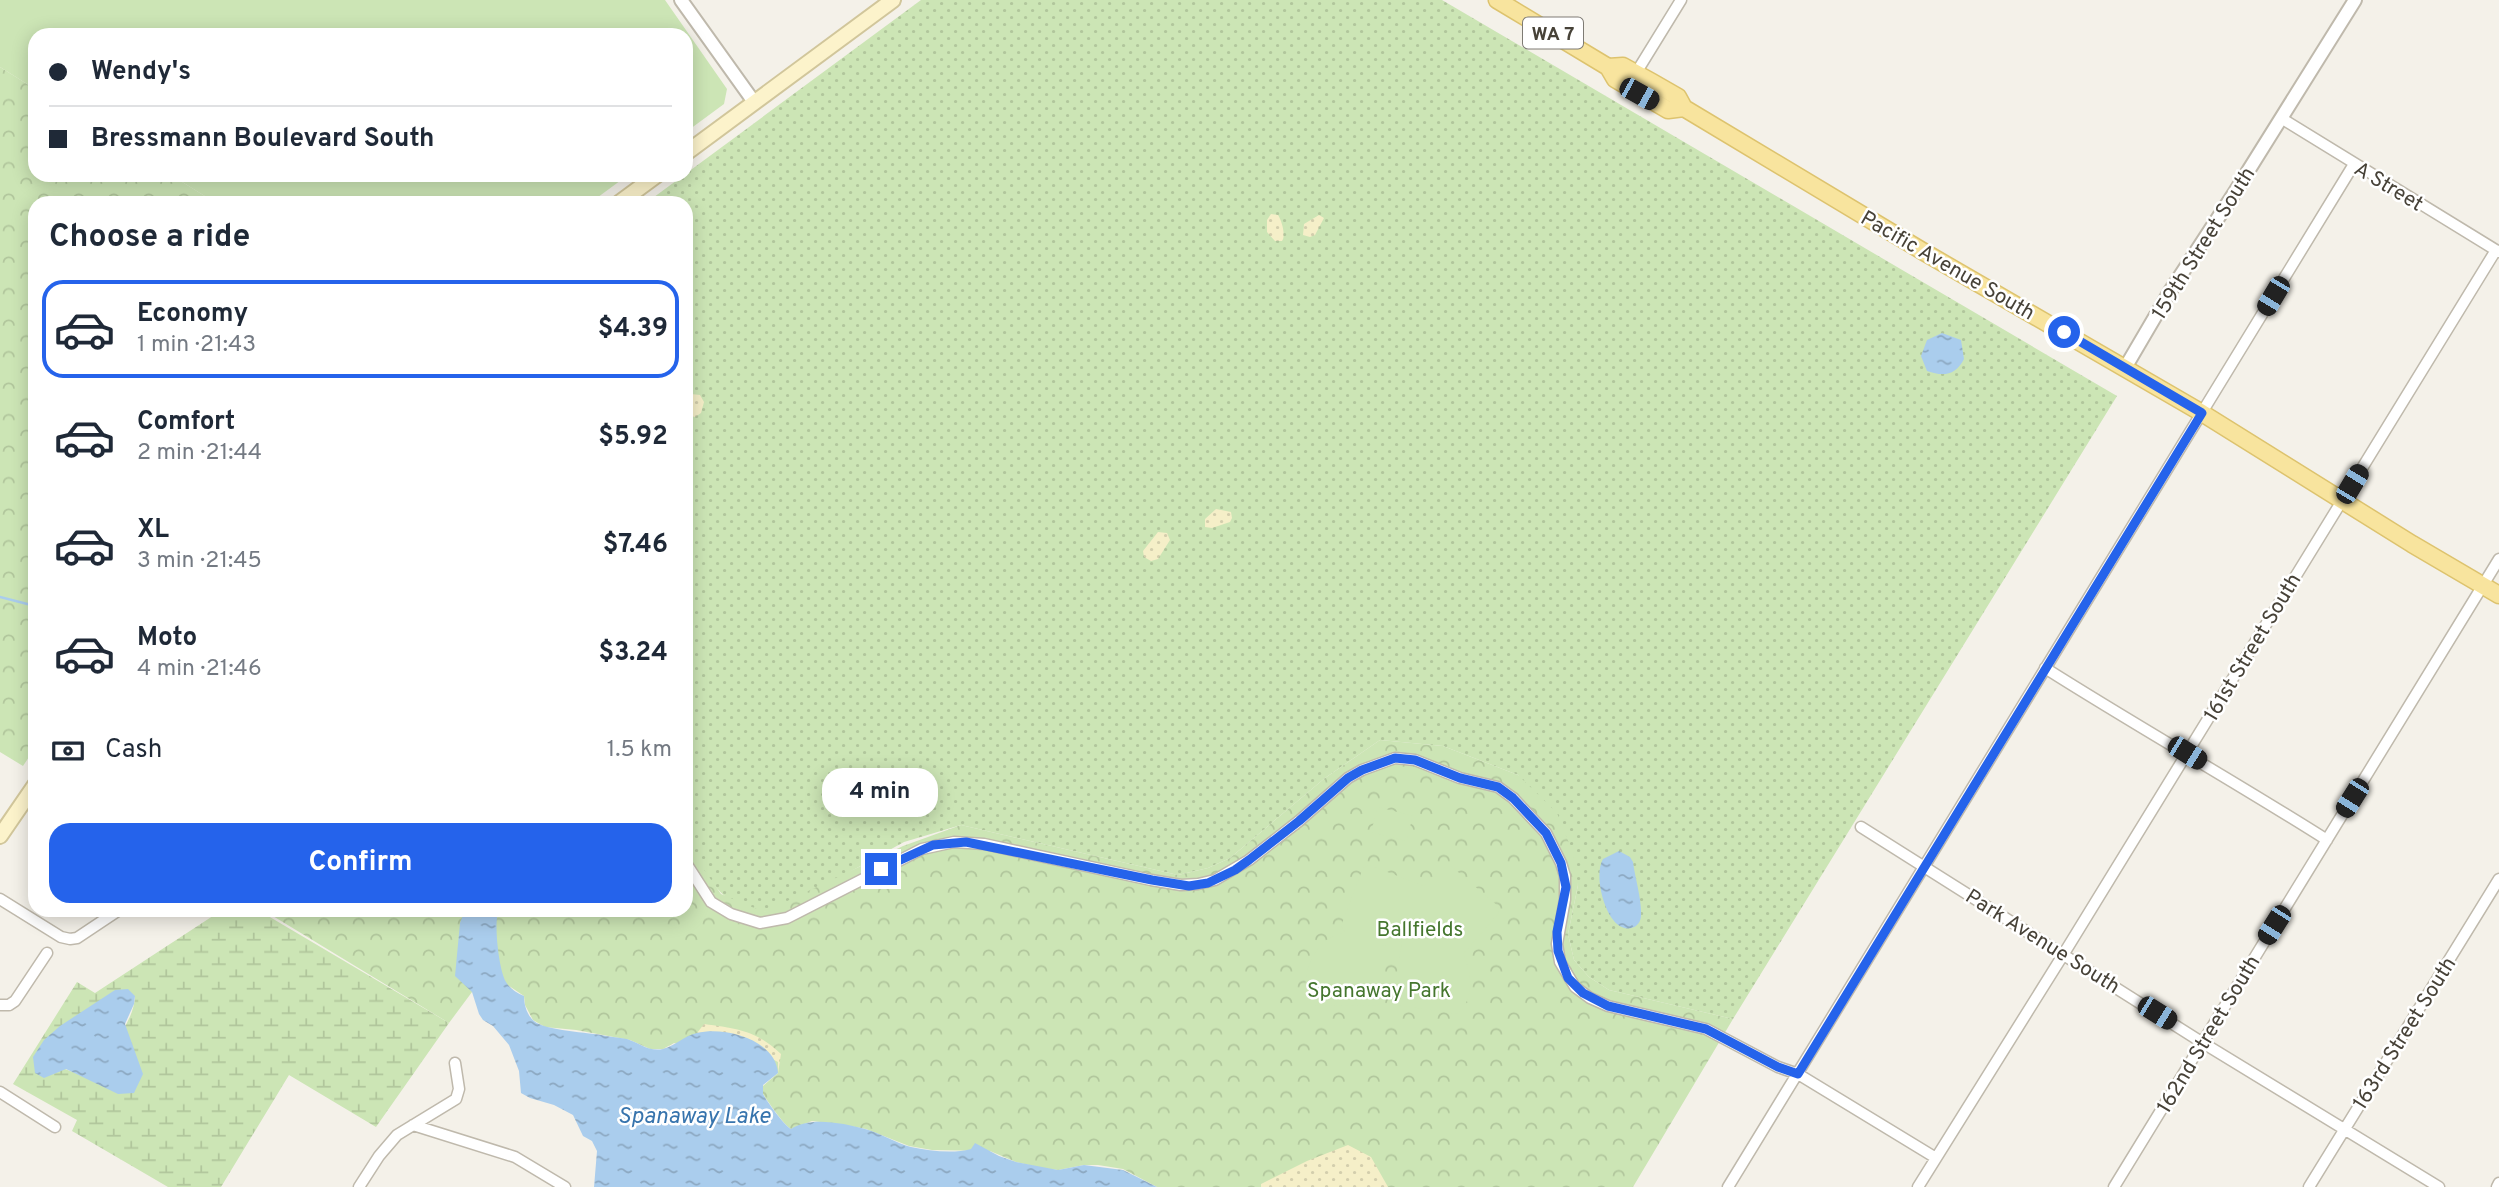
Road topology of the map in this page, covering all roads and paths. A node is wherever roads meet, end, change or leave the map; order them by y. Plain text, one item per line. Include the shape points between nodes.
1 (681, 0) edge
2 (892, 0) edge
3 (1497, 0) edge
4 (1681, 0) edge
5 (2355, 0) edge
6 (1608, 66) junction
7 (1636, 74) junction
8 (754, 102) junction
9 (1684, 108) junction
10 (2281, 118) junction
11 (693, 148) edge
12 (2354, 164) junction
13 (648, 182) edge
14 (628, 196) edge
15 (2497, 251) edge
16 (2125, 368) junction
17 (2202, 413) junction
18 (2343, 499) junction
19 (2499, 559) edge
20 (2483, 585) junction
21 (2499, 595) edge
22 (2045, 668) junction
23 (2187, 753) junction
24 (28, 795) edge
25 (1861, 827) dead end
26 (0, 836) edge
27 (2327, 840) junction
28 (1924, 866) junction
29 (693, 874) edge
30 (2499, 879) edge
31 (0, 899) edge
32 (28, 916) edge
33 (29, 917) edge
34 (108, 917) edge
35 (47, 953) dead end
36 (2063, 955) junction
37 (0, 1005) edge
38 (2203, 1043) junction
39 (455, 1063) dead end
40 (1798, 1074) junction
41 (0, 1092) edge
42 (413, 1125) junction
43 (55, 1127) dead end
44 (2345, 1129) junction
45 (1936, 1158) junction
46 (563, 1186) edge
47 (359, 1187) edge
48 (1728, 1187) edge
49 (1918, 1187) edge
50 (2114, 1187) edge
51 (2309, 1187) edge
52 (2439, 1187) edge

1 - 8 street
2 - 8 main road
3 - 6 main road, Pacific Avenue South / WA 7
4 - 7 street
5 - 10 street, 159th Street South
6 - 7 main road, Pacific Avenue South / WA 7 via 1623,66
6 - 9 main road, Pacific Avenue South / WA 7 via 1615,79 1658,105 1668,110
7 - 9 main road, Pacific Avenue South / WA 7 via 1678,97
8 - 11 main road
9 - 16 main road, Pacific Avenue South / WA 7
10 - 12 street, A Street
10 - 16 street, 159th Street South
12 - 15 street, A Street
12 - 17 street
13 - 14 main road
15 - 18 street, 161st Street South
16 - 17 main road, Pacific Avenue South / WA 7
17 - 18 main road, Pacific Avenue South / WA 7
17 - 22 street
18 - 20 main road, Pacific Avenue South / WA 7
18 - 23 street, 161st Street South
19 - 20 street, 162nd Street South
20 - 21 main road, Pacific Avenue South / WA 7
20 - 27 street, 162nd Street South
22 - 23 street
22 - 28 street
23 - 27 street
23 - 36 street, 161st Street South
24 - 26 main road
25 - 28 street, Park Avenue South
27 - 38 street, 162nd Street South
28 - 36 street, Park Avenue South
28 - 40 street
29 - 40 street via 711,902 760,923 786,918 922,849 954,842 984,844 1181,885 1198,884 1215,880 1249,860 1362,770 1395,758 1415,760 1498,787 1546,833 1561,863 1566,887 1558,951 1568,978 1583,993 1608,1006 1706,1029
30 - 44 street, 163rd Street South
31 - 32 street
33 - 34 street via 70,939
35 - 37 street via 15,1001
36 - 38 street, Park Avenue South
36 - 45 street, 161st Street South
38 - 44 street, Park Avenue South
38 - 50 street, 162nd Street South
39 - 42 street via 456,1099
40 - 45 street
40 - 48 street
41 - 43 street
42 - 46 street via 515,1157
42 - 47 street via 389,1143
44 - 51 street, 163rd Street South
44 - 52 street, Park Avenue South
45 - 49 street, 161st Street South

